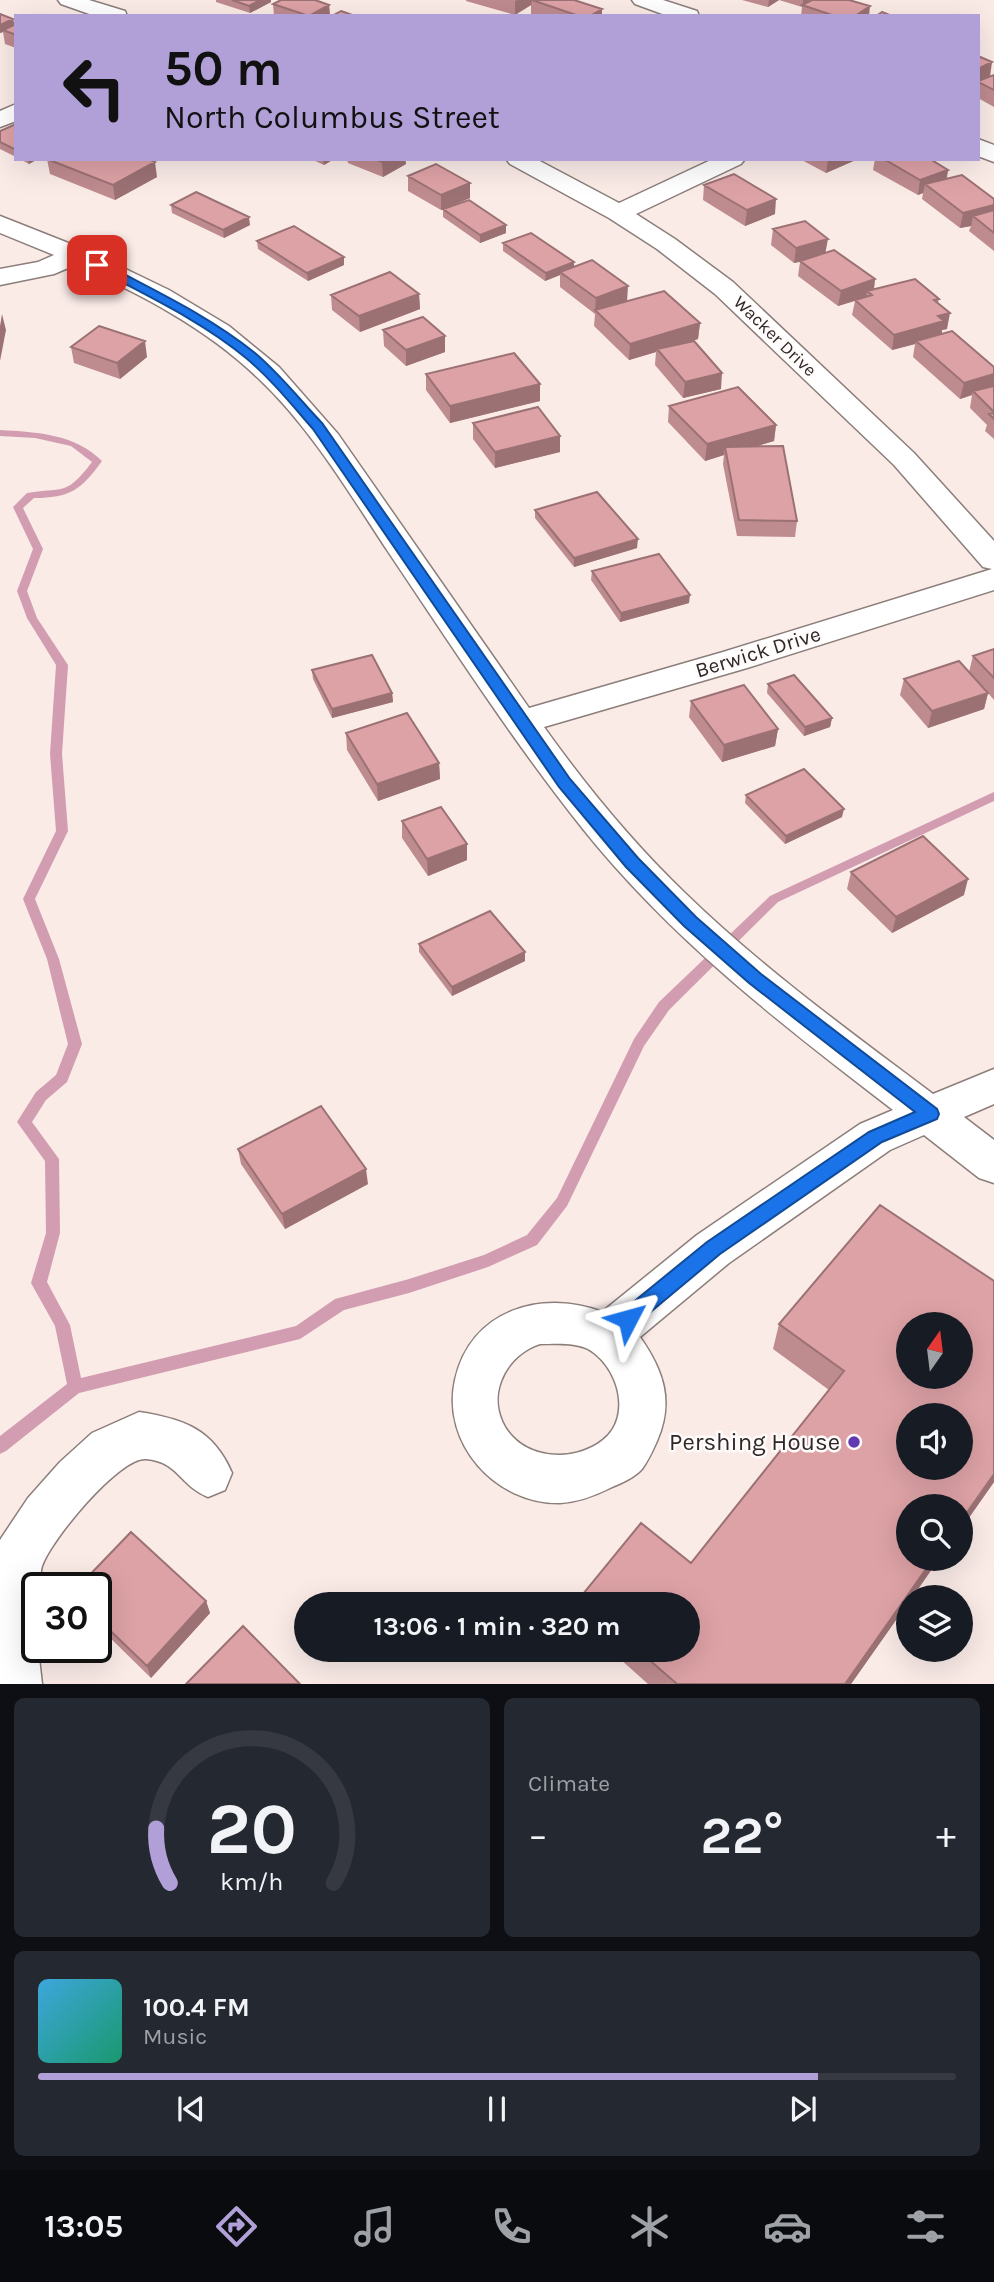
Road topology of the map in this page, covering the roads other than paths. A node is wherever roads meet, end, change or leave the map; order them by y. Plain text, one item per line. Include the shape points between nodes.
1 (68, 0) edge
2 (642, 0) edge
3 (111, 14) edge
4 (683, 14) edge
5 (522, 161) edge
6 (729, 161) edge
7 (618, 214) junction
8 (0, 224) edge
9 (77, 256) junction
10 (0, 277) edge
11 (994, 560) edge
12 (994, 579) edge
13 (521, 722) junction
14 (994, 1086) edge
15 (930, 1114) junction
16 (994, 1165) edge
17 (607, 1336) dead end
18 (208, 1473) dead end
19 (16, 1684) edge

1 - 3 street
2 - 4 street
5 - 7 street, Wacker Drive
6 - 7 street
7 - 11 street, Wacker Drive via 724,288 904,459
8 - 9 street
9 - 10 street
9 - 13 street via 196,317 274,378 318,426
12 - 13 street, Berwick Drive
13 - 15 street via 632,862 718,946
14 - 15 street
15 - 16 street
15 - 17 street via 875,1137 713,1248
18 - 19 street via 186,1447 139,1435 109,1449 77,1479 18,1558 9,1632

